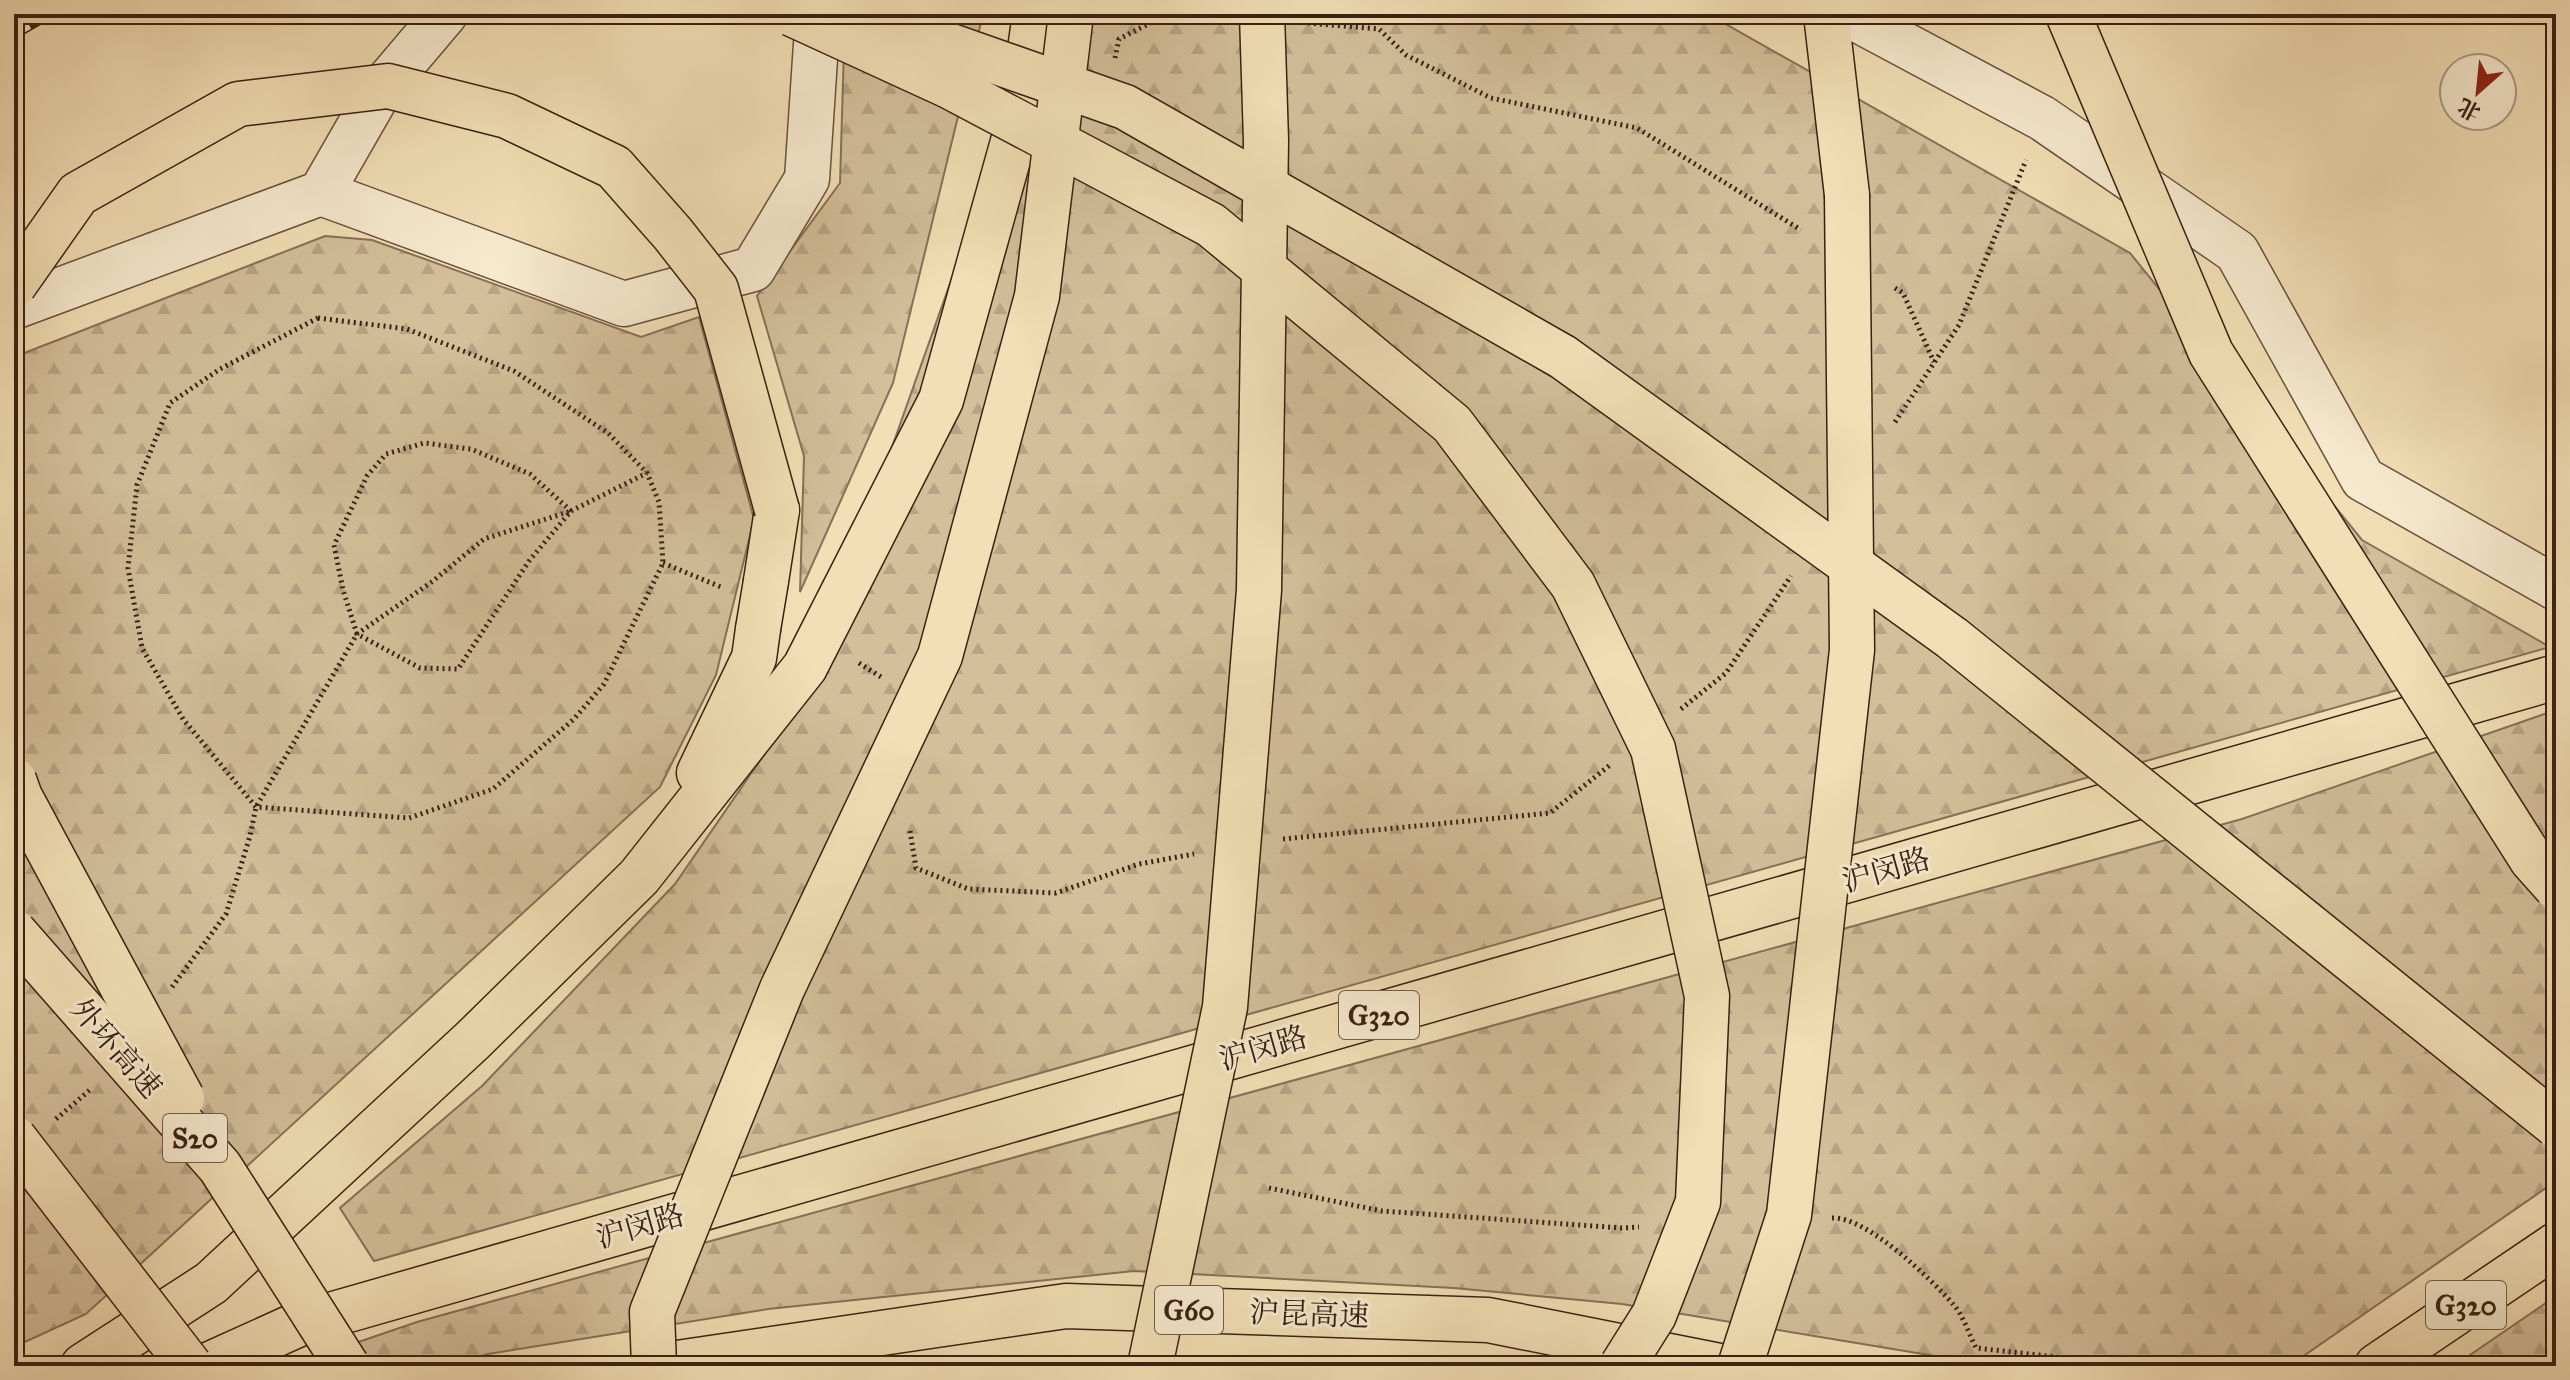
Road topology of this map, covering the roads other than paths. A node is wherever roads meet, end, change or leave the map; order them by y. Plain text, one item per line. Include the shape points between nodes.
1 (445, 14) edge
2 (792, 14) edge
3 (818, 14) edge
4 (860, 14) edge
5 (1035, 14) edge
6 (1071, 14) edge
7 (1826, 14) edge
8 (1847, 14) edge
9 (2068, 14) edge
10 (1282, 18) edge
11 (321, 193) junction
12 (14, 285) edge
13 (14, 307) edge
14 (2556, 588) edge
15 (2556, 677) edge
16 (14, 780) edge
17 (2556, 887) edge
18 (14, 932) edge
19 (473, 1040) junction
20 (2556, 1125) edge
21 (14, 1138) edge
22 (220, 1167) junction
23 (2556, 1245) edge
24 (83, 1366) edge
25 (190, 1366) edge
26 (206, 1366) edge
27 (347, 1366) edge
28 (655, 1366) edge
29 (1150, 1366) edge
30 (1622, 1366) edge
31 (1720, 1366) edge
32 (1740, 1366) edge
33 (2377, 1366) edge

1 - 11 street via 379,92
2 - 30 highway, bridge via 951,87 1211,225 1452,424 1573,585 1653,749 1707,996 1698,1202 1654,1315
3 - 11 street via 807,179 753,269 624,304
4 - 20 highway, bridge via 1125,107 1563,357 1952,638
5 - 19 highway, bridge via 1021,113 941,400 805,667 639,877
6 - 28 highway, bridge via 1037,296 940,656 782,989 652,1312
7 - 32 highway, bridge via 1847,195 1852,650 1789,1215
8 - 14 street via 2042,118 2237,252 2363,479
9 - 17 highway, bridge via 2211,353 2532,860
10 - 29 highway, bridge via 1266,141 1259,590 1225,1007
11 - 13 street
12 - 19 highway, bridge via 78,194 238,104 388,86 507,116 614,167 716,289 777,510 754,658 692,787
15 - 26 highway, 沪闵路 / G320 via 299,1324
16 - 22 highway, bridge
18 - 22 highway, 外环高速 / S20, bridge
19 - 24 highway via 211,1283
21 - 25 highway, bridge
22 - 27 highway, 外环高速 / S20, bridge
23 - 33 highway, G320
28 - 31 highway, 沪昆高速 / G60 via 1066,1306 1488,1320

